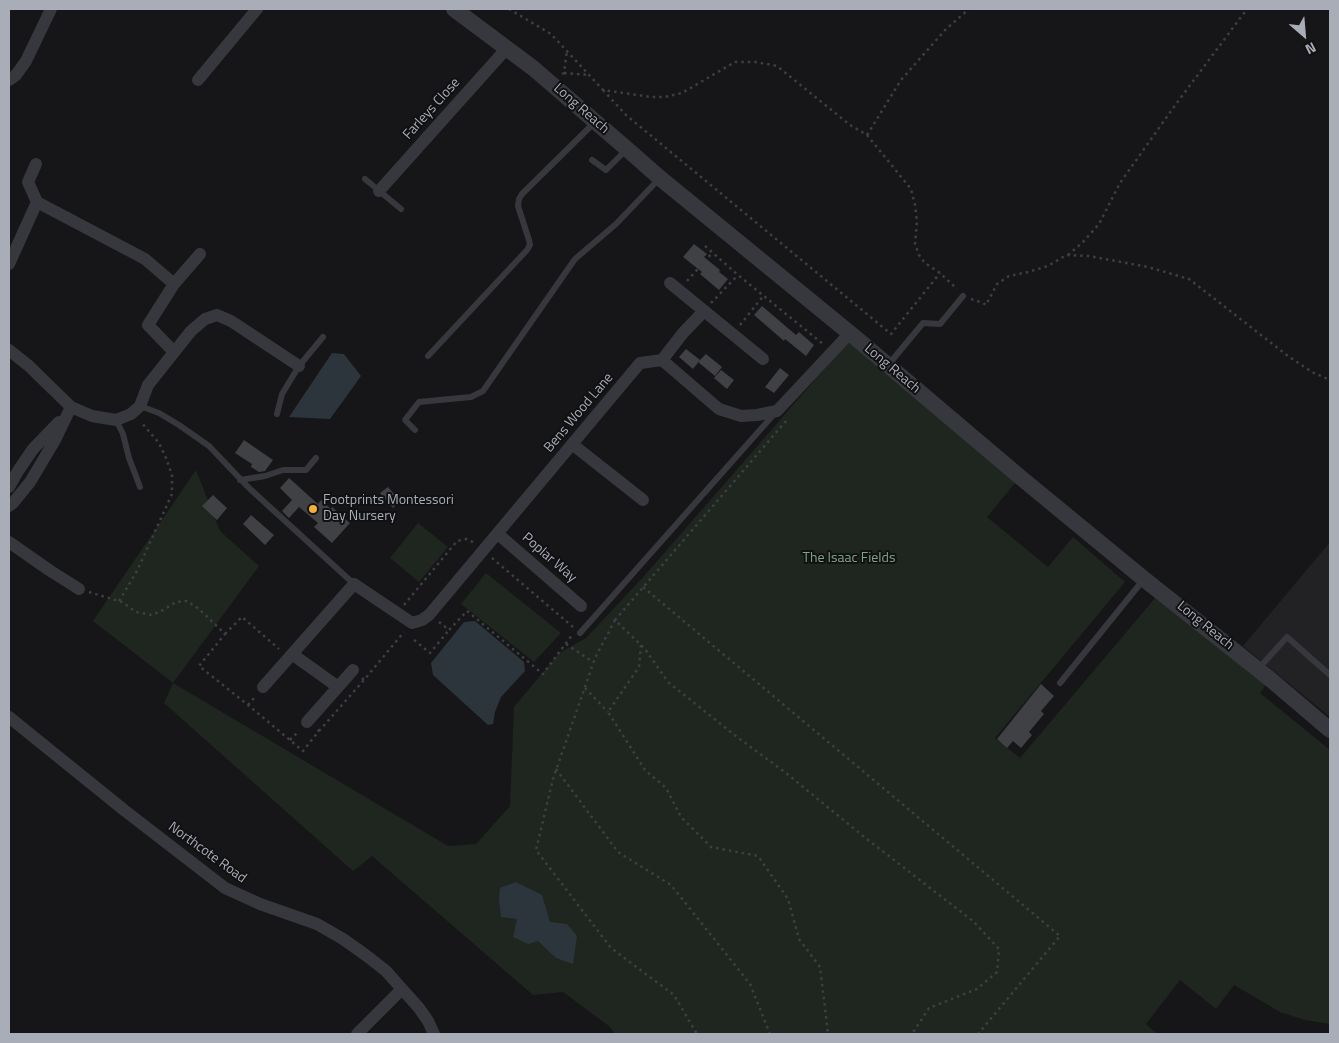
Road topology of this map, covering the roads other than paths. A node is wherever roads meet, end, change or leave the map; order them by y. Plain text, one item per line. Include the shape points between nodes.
1 (51, 9) edge
2 (257, 9) edge
3 (454, 9) edge
4 (507, 48) junction
5 (9, 80) edge
6 (198, 80) dead end
7 (596, 121) junction
8 (628, 149) junction
9 (592, 160) dead end
10 (36, 164) dead end
11 (660, 178) junction
12 (365, 179) dead end
13 (379, 191) junction
14 (37, 202) junction
15 (401, 209) dead end
16 (200, 254) dead end
17 (9, 264) edge
18 (174, 284) junction
19 (674, 287) road end
20 (964, 296) road end
21 (704, 311) junction
22 (850, 333) junction
23 (323, 336) dead end
24 (9, 350) edge
25 (174, 352) junction
26 (428, 356) dead end
27 (763, 359) dead end
28 (662, 360) junction
29 (888, 365) junction
30 (299, 366) junction
31 (70, 407) junction
32 (135, 410) junction
33 (777, 411) junction
34 (277, 414) dead end
35 (116, 420) junction
36 (415, 430) dead end
37 (572, 444) junction
38 (316, 458) dead end
39 (240, 480) junction
40 (9, 487) edge
41 (140, 487) dead end
42 (643, 500) dead end
43 (9, 506) edge
44 (498, 534) junction
45 (9, 542) edge
46 (1144, 579) junction
47 (354, 584) junction
48 (79, 589) road end
49 (581, 606) dead end
50 (580, 633) dead end
51 (290, 656) junction
52 (1258, 669) junction
53 (353, 670) road end
54 (1330, 675) edge
55 (1060, 683) dead end
56 (263, 687) dead end
57 (338, 687) junction
58 (9, 717) edge
59 (308, 722) road end
60 (1330, 730) edge
61 (402, 989) junction
62 (357, 1034) edge
63 (434, 1034) edge

1 - 5 street via 26,61
2 - 6 street
3 - 4 street, Long Reach
4 - 7 street, Long Reach via 558,78
4 - 13 street, Farleys Close
7 - 8 street, Long Reach
7 - 26 lane via 518,199 530,245 527,250
8 - 9 lane via 606,170
8 - 11 street, Long Reach
10 - 14 street via 28,182
11 - 22 street, Long Reach
11 - 36 lane via 616,224 576,259 482,391 471,397 419,402 404,420
12 - 13 lane
13 - 15 lane
14 - 17 street
14 - 18 street via 145,259
16 - 18 street
18 - 25 street via 148,325
19 - 21 street
20 - 29 lane via 940,324 923,322
21 - 27 street
21 - 28 street
22 - 29 street, Long Reach
22 - 33 street
23 - 30 lane
24 - 31 street
25 - 30 street via 191,331 205,319 216,315 231,321
25 - 32 street via 148,385
28 - 33 street via 719,409 741,416
28 - 37 street, Bens Wood Lane via 640,363
29 - 46 street, Long Reach
30 - 34 lane via 282,394
31 - 35 street via 92,416
31 - 40 street via 33,449
31 - 43 street via 56,440 30,482
32 - 35 street
32 - 39 lane via 159,413 179,425 209,446
33 - 50 lane
35 - 41 lane
37 - 42 street
37 - 44 street, Bens Wood Lane
38 - 39 lane via 306,470 283,470
39 - 47 lane
44 - 47 street, Bens Wood Lane via 429,615 412,624
44 - 49 street, Poplar Way
45 - 48 street
46 - 52 street, Long Reach
46 - 55 lane
47 - 51 street
51 - 56 street
51 - 57 street
52 - 54 lane via 1287,637
52 - 60 street, Long Reach
53 - 57 street
57 - 59 street
58 - 61 street, Northcote Road via 226,888 326,929 367,956
61 - 62 street
61 - 63 street, Northcote Road via 423,1014

